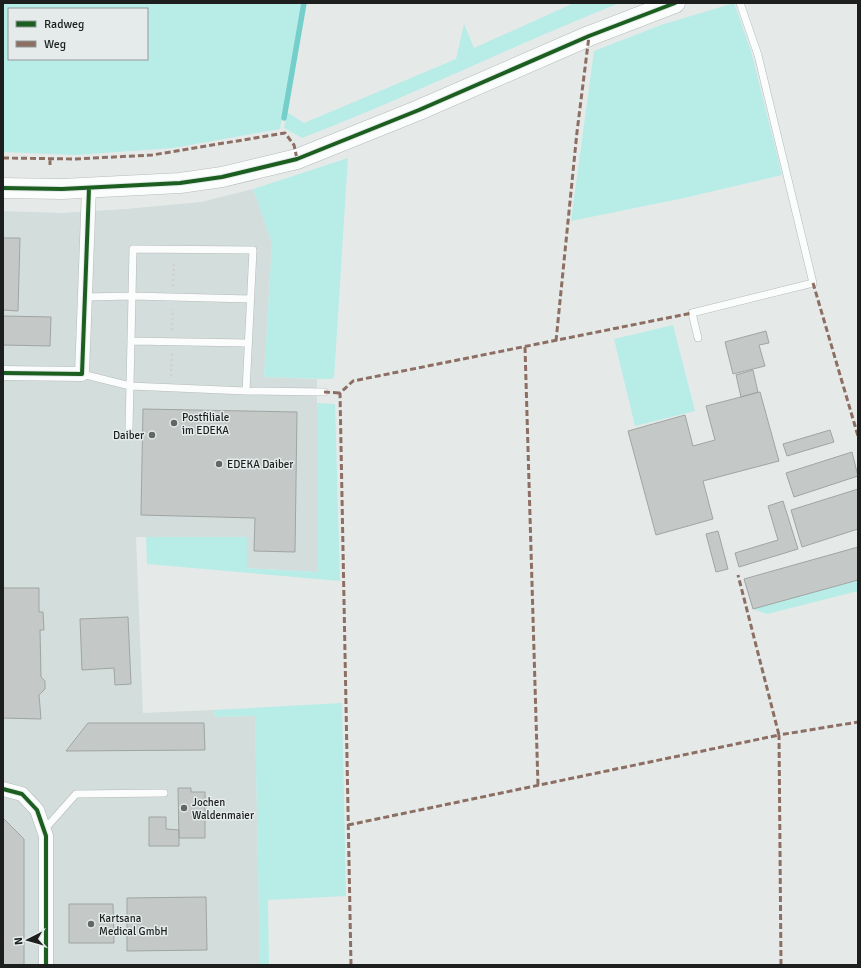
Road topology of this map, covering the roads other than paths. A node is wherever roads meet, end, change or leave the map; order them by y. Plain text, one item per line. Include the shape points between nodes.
1 (674, 3) edge
2 (740, 3) edge
3 (3, 188) edge
4 (89, 188) junction
5 (86, 296) junction
6 (132, 296) junction
7 (250, 299) junction
8 (698, 338) dead end
9 (131, 341) junction
10 (247, 343) junction
11 (3, 373) edge
12 (82, 374) junction
13 (130, 386) junction
14 (246, 391) junction
15 (324, 392) dead end
16 (129, 428) dead end
17 (3, 789) edge
18 (164, 793) dead end
19 (43, 830) junction
20 (46, 965) edge

1 - 4 street via 589,36 419,110 297,159 222,177 180,183
2 - 8 lane via 758,55 813,283 692,313
3 - 4 street
4 - 5 street
5 - 6 lane
5 - 12 street
6 - 7 lane
6 - 7 lane via 133,249 253,250
6 - 9 lane
7 - 10 lane
9 - 10 lane
9 - 13 lane
10 - 14 lane
11 - 12 street
12 - 13 lane
13 - 14 lane
13 - 16 lane
14 - 15 lane
17 - 19 street via 22,794 37,810
18 - 19 lane via 76,794
19 - 20 street via 46,836

